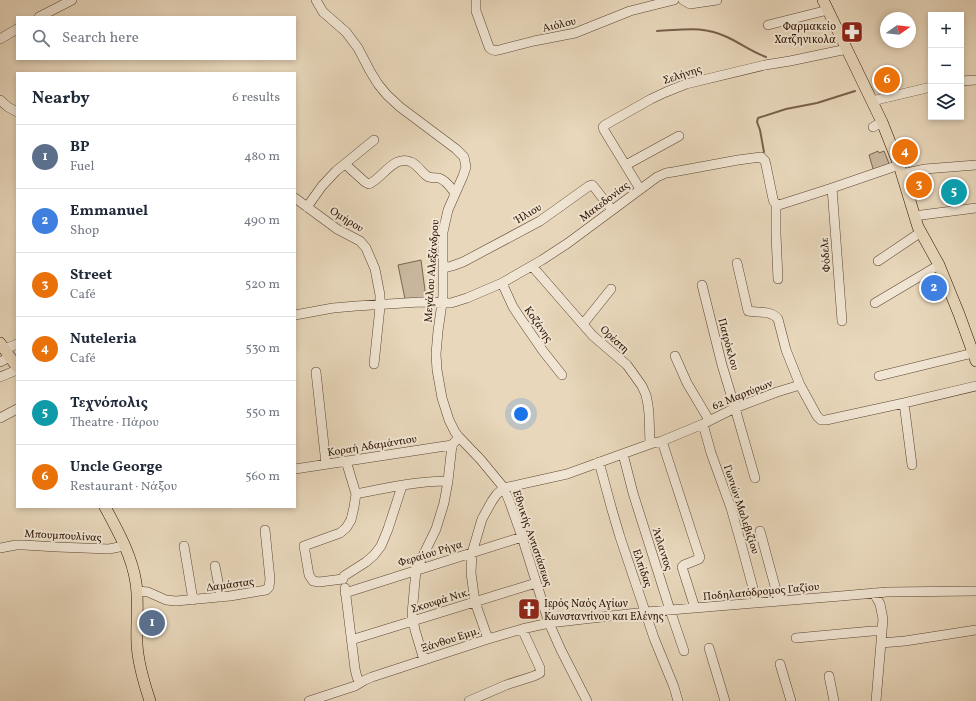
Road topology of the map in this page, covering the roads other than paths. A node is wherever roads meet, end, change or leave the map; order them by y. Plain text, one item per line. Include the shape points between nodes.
1 (72, 0) edge
2 (316, 0) edge
3 (478, 0) edge
4 (674, 0) edge
5 (683, 0) edge
6 (717, 0) edge
7 (822, 0) edge
8 (828, 10) junction
9 (41, 16) edge
10 (768, 25) dead end
11 (16, 30) edge
12 (0, 39) edge
13 (847, 49) junction
14 (976, 80) edge
15 (964, 81) edge
16 (928, 88) edge
17 (0, 100) edge
18 (872, 101) junction
19 (16, 111) edge
20 (679, 136) dead end
21 (374, 140) dead end
22 (345, 164) junction
23 (626, 165) junction
24 (976, 165) edge
25 (900, 170) junction
26 (832, 188) junction
27 (640, 189) junction
28 (455, 192) junction
29 (296, 199) edge
30 (776, 204) junction
31 (306, 207) junction
32 (976, 208) edge
33 (612, 210) junction
34 (914, 216) junction
35 (921, 232) junction
36 (878, 261) dead end
37 (737, 263) dead end
38 (939, 265) junction
39 (532, 266) junction
40 (444, 268) junction
41 (778, 279) dead end
42 (502, 283) junction
43 (702, 285) dead end
44 (612, 289) dead end
45 (442, 303) junction
46 (874, 303) dead end
47 (380, 304) junction
48 (296, 315) edge
49 (842, 321) dead end
50 (583, 324) junction
51 (16, 345) edge
52 (4, 353) edge
53 (675, 356) dead end
54 (974, 357) edge
55 (374, 364) dead end
56 (16, 368) edge
57 (16, 369) edge
58 (316, 372) dead end
59 (562, 375) dead end
60 (879, 376) dead end
61 (0, 377) edge
62 (800, 385) junction
63 (976, 386) edge
64 (904, 403) junction
65 (735, 408) junction
66 (16, 410) edge
67 (0, 418) edge
68 (706, 422) junction
69 (459, 437) junction
70 (662, 441) junction
71 (650, 444) junction
72 (452, 445) junction
73 (623, 454) junction
74 (346, 461) junction
75 (599, 462) junction
76 (326, 464) junction
77 (912, 465) dead end
78 (296, 470) edge
79 (755, 478) dead end
80 (448, 481) junction
81 (402, 486) junction
82 (504, 488) junction
83 (356, 494) junction
84 (106, 508) edge
85 (265, 530) dead end
86 (760, 531) dead end
87 (522, 537) junction
88 (124, 545) junction
89 (184, 546) dead end
90 (0, 548) edge
91 (472, 553) junction
92 (215, 566) dead end
93 (416, 570) junction
94 (343, 579) junction
95 (536, 583) junction
96 (137, 591) junction
97 (976, 591) edge
98 (345, 593) junction
99 (874, 593) junction
100 (221, 597) junction
101 (193, 600) junction
102 (779, 601) junction
103 (476, 602) junction
104 (757, 603) junction
105 (695, 608) junction
106 (670, 610) junction
107 (646, 612) junction
108 (413, 621) junction
109 (549, 623) junction
110 (522, 629) junction
111 (976, 630) edge
112 (882, 631) junction
113 (796, 638) dead end
114 (488, 639) junction
115 (351, 640) junction
116 (881, 643) junction
117 (708, 648) dead end
118 (684, 651) dead end
119 (424, 660) junction
120 (780, 664) dead end
121 (829, 676) dead end
122 (360, 683) junction
123 (150, 701) edge
124 (309, 701) edge
125 (469, 701) edge
126 (587, 701) edge
127 (678, 701) edge
128 (725, 701) edge
129 (791, 701) edge
130 (834, 701) edge
131 (876, 701) edge

1 - 9 street
2 - 28 street, Μεγάλου Αλεξάνδρου via 323,12 346,32 358,48 384,91 462,155 465,170
3 - 4 street, Αιόλου via 476,11 489,47 494,51 575,33 630,11
5 - 6 street via 690,4
7 - 8 main road
8 - 10 street
8 - 13 main road
11 - 12 street
13 - 18 main road
13 - 23 street, Σελήνης via 686,84 650,99 603,127
14 - 15 street
16 - 18 street
17 - 19 street
18 - 25 main road via 877,124
20 - 23 street
21 - 22 street
22 - 28 street via 369,184 398,161 405,160 413,163 429,177 443,180
22 - 31 street
23 - 27 street, Σελήνης
24 - 25 street
25 - 26 street
25 - 34 main road
26 - 30 street
26 - 49 street, Φόδελε
27 - 30 street, Μακεδονίας via 666,173 761,157 765,161
27 - 33 street, Μακεδονίας
28 - 40 street, Μεγάλου Αλεξάνδρου via 444,227
29 - 31 street, Ομήρου
30 - 41 street
31 - 47 street, Ομήρου via 364,245 376,274
32 - 34 street
33 - 39 street, Μακεδονίας
33 - 40 street, Ήλιου via 594,187 589,186 540,221 463,262
34 - 35 main road
35 - 36 street
35 - 38 main road
37 - 62 street via 748,311 771,314 778,319 786,350
38 - 46 street
38 - 54 main road
39 - 42 street, Μακεδονίας
39 - 50 street, Ορέστη
40 - 45 street, Μεγάλου Αλεξάνδρου
42 - 45 street, Μακεδονίας via 467,298
42 - 59 street, Κοζάνης via 513,307
43 - 65 street, Πατρόκλου
44 - 50 street
45 - 47 street, Μακεδονίας
45 - 69 street, Μεγάλου Αλεξάνδρου via 437,370 446,412
47 - 48 street, Μακεδονίας via 333,308
47 - 55 street, Ομήρου
50 - 71 street, Ορέστη via 599,342 627,365 642,386 648,405
51 - 52 street
52 - 56 main road
53 - 68 street, Γωνιών Μαλεβιζίου
54 - 60 street
57 - 61 street
58 - 76 street
62 - 64 street via 821,420
62 - 65 street, 62 Μαρτύρων
63 - 64 street
64 - 77 street
65 - 68 street, 62 Μαρτύρων
65 - 79 street, Πατρόκλου
66 - 67 street
68 - 70 street, 62 Μαρτύρων
68 - 104 street, Γωνιών Μαλεβιζίου via 711,453 731,508
69 - 72 street
69 - 82 street, Εθνικής Αντιστάσεως
70 - 71 street, 62 Μαρτύρων
70 - 105 street via 700,557 682,567
71 - 73 street, 62 Μαρτύρων
72 - 74 street, Κοραή Αδαμάντιου
72 - 80 street
73 - 75 street, 62 Μαρτύρων
73 - 106 street, Άτλαντος
74 - 76 street, Κοραή Αδαμάντιου
74 - 83 street
75 - 82 street, 62 Μαρτύρων via 567,474
75 - 107 street, Ελπίδας
76 - 78 street, Κοραή Αδαμάντιου
80 - 81 street
80 - 93 street via 436,529
81 - 83 street
81 - 94 street via 382,544 374,555
82 - 87 street, Εθνικής Αντιστάσεως
82 - 91 street via 484,514
83 - 94 street via 351,520 344,530 337,535 304,546 309,575 313,581
84 - 88 main road
85 - 100 street, Δαμάστας via 269,587 264,591
86 - 102 street
87 - 91 street, Φεραίου Ρήγα
87 - 95 street, Εθνικής Αντιστάσεως
88 - 90 street, Μπουμπουλίνας via 109,549 24,544
88 - 96 main road via 132,565
89 - 101 street
91 - 93 street, Φεραίου Ρήγα
91 - 103 street via 471,573
92 - 100 street
93 - 98 street, Φεραίου Ρήγα
93 - 108 street
94 - 98 street
95 - 103 street, Σκουφά Νικ.
95 - 109 street, Εθνικής Αντιστάσεως
96 - 101 street, Δαμάστας via 148,592 169,601
96 - 123 main road via 138,649
97 - 99 street, Ποδηλατόδρομος Γαζίου
98 - 115 street
99 - 102 street, Ποδηλατόδρομος Γαζίου
99 - 112 street via 883,614
100 - 101 street, Δαμάστας
102 - 104 street, Ποδηλατόδρομος Γαζίου
103 - 108 street, Σκουφά Νικ.
103 - 114 street
104 - 105 street, Ποδηλατόδρομος Γαζίου
105 - 106 street, Ποδηλατόδρομος Γαζίου
106 - 107 street, Ποδηλατόδρομος Γαζίου
106 - 118 street, Άτλαντος
107 - 109 street, Ποδηλατόδρομος Γαζίου
107 - 127 street, Ελπίδας
108 - 115 street, Σκουφά Νικ.
108 - 119 street
109 - 110 street, Ξάνθου Εμμ.
109 - 126 street, Εθνικής Αντιστάσεως
110 - 114 street, Ξάνθου Εμμ.
110 - 125 street via 540,673
111 - 116 street
112 - 113 street
112 - 116 street
114 - 119 street, Ξάνθου Εμμ.
115 - 122 street via 355,669
116 - 131 street
117 - 128 street
119 - 122 street, Ξάνθου Εμμ.
120 - 129 street
121 - 130 street
122 - 124 street, Ξάνθου Εμμ.

